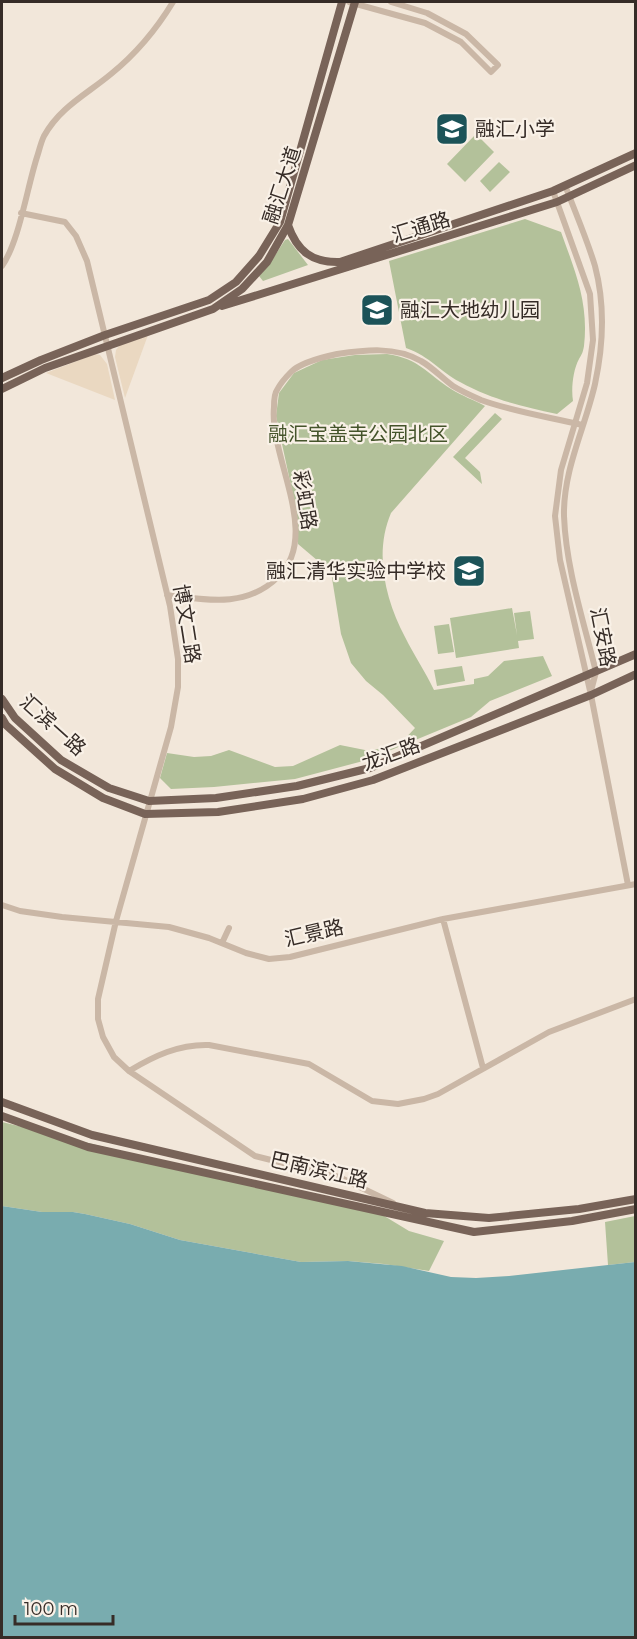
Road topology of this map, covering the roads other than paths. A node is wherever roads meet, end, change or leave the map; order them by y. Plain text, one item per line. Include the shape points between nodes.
1 (174, 2) edge
2 (342, 2) edge
3 (353, 2) edge
4 (391, 2) edge
5 (636, 153) edge
6 (636, 165) edge
7 (565, 185) junction
8 (553, 191) junction
9 (569, 196) junction
10 (557, 202) junction
11 (21, 213) junction
12 (288, 225) junction
13 (2, 266) edge
14 (213, 309) junction
15 (105, 335) junction
16 (108, 345) junction
17 (2, 378) edge
18 (2, 389) edge
19 (579, 424) junction
20 (167, 595) junction
21 (636, 654) edge
22 (596, 672) junction
23 (636, 674) edge
24 (586, 677) junction
25 (591, 694) junction
26 (2, 699) edge
27 (2, 718) edge
28 (149, 801) junction
29 (145, 814) junction
30 (636, 884) edge
31 (628, 885) junction
32 (2, 904) edge
33 (444, 919) junction
34 (116, 921) junction
35 (229, 928) dead end
36 (222, 944) junction
37 (636, 999) edge
38 (483, 1068) junction
39 (129, 1071) junction
40 (2, 1102) edge
41 (2, 1116) edge
42 (636, 1198) edge
43 (399, 1206) junction
44 (636, 1209) edge

1 - 11 street via 141,48 66,107 44,136
2 - 15 main road, 融汇大道 via 280,222 260,256 236,282 209,300
3 - 4 street via 425,23 461,42 491,72 498,65 466,34 427,13
3 - 12 main road, 融汇大道
5 - 7 main road, 汇通路
6 - 9 main road, 汇通路
7 - 8 main road, 汇通路
7 - 9 street, 汇安路
8 - 10 street, 汇安路
8 - 12 main road, 汇通路 via 340,262 317,261 306,255
9 - 10 main road, 汇通路
9 - 19 street, 汇安路 via 595,266 601,309 595,384
10 - 14 main road, 汇通路
10 - 19 street, 汇安路 via 593,309 592,349
11 - 13 street via 10,254
11 - 15 street, 博文二路 via 65,222 76,236 87,261
12 - 14 main road, 融汇大道 via 267,262 242,289
14 - 16 main road, 融汇大道
15 - 16 street, 博文二路
15 - 17 main road, 融汇大道
16 - 18 main road, 融汇大道
16 - 20 street, 博文二路
19 - 20 street, 彩虹路 via 479,399 405,354 388,350 321,357 292,370 276,391 273,416 295,534 293,554 283,573 258,593 246,597 205,600
19 - 22 street, 汇安路 via 568,472 564,515 569,559
19 - 24 street, 汇安路 via 561,470 555,516 560,560
20 - 28 street, 博文二路 via 178,658 178,687 168,739
21 - 22 main road, 龙汇路
22 - 24 main road, 龙汇路
22 - 25 street, 汇安路
23 - 25 main road, 龙汇路
24 - 25 street, 汇安路
24 - 28 main road, 龙汇路 via 370,768 286,788 216,798
25 - 29 main road, 龙汇路 via 373,780 303,799 218,812
25 - 31 street
26 - 28 main road, 汇滨一路 via 15,718 61,760 109,788
27 - 29 main road, 汇滨一路 via 55,769 103,798
28 - 29 street, 博文二路
29 - 34 street, 博文二路
30 - 31 street, 汇景路
31 - 33 street, 汇景路
32 - 34 street, 汇景路 via 51,916
33 - 36 street, 汇景路 via 290,957 269,958
33 - 38 street
34 - 36 street, 汇景路 via 169,927
34 - 39 street, 博文二路 via 98,999 98,1019 114,1057
35 - 36 street
37 - 38 street via 549,1032
38 - 39 street via 438,1094 398,1104 372,1101 309,1064 209,1045 170,1050
39 - 43 street, 博文二路 via 255,1156 339,1177
40 - 43 main road, 巴南滨江路 via 92,1135
41 - 44 main road, 巴南滨江路 via 88,1147 474,1232
42 - 43 main road, 巴南滨江路 via 579,1209 489,1218 425,1213

